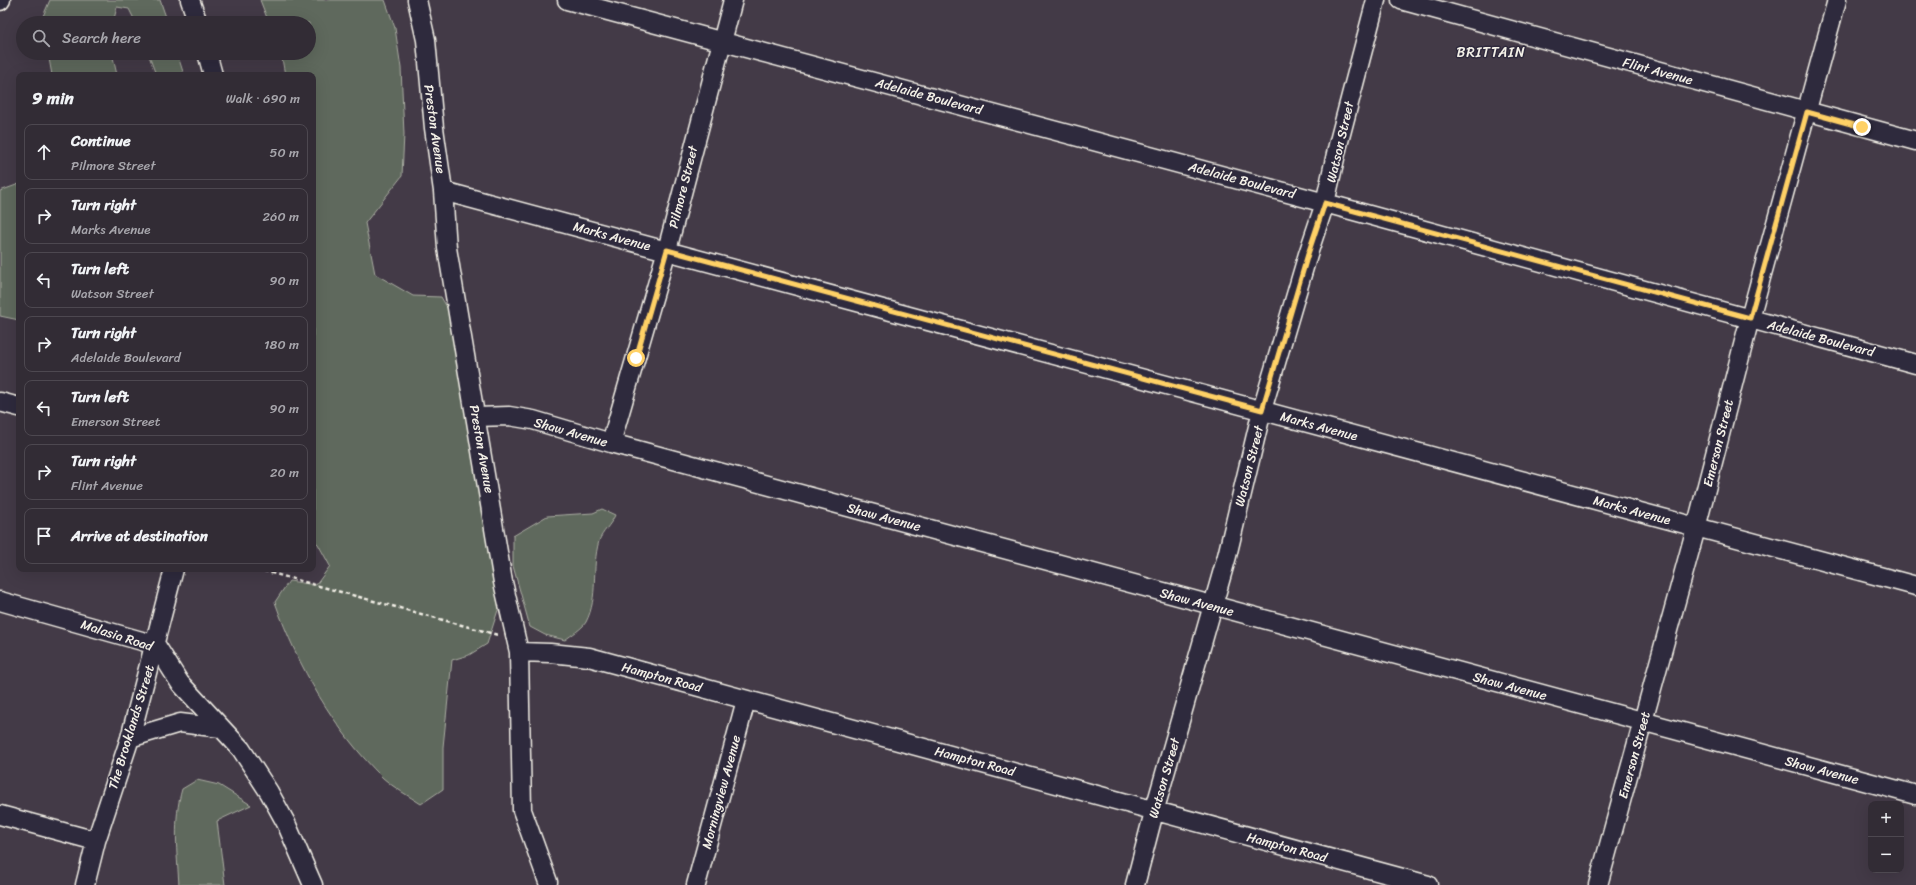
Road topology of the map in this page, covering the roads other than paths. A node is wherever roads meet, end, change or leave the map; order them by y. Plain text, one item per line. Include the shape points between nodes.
1 (190, 0) edge
2 (417, 0) edge
3 (567, 0) edge
4 (733, 0) edge
5 (1376, 0) edge
6 (1401, 0) edge
7 (1837, 0) edge
8 (196, 16) edge
9 (722, 40) junction
10 (209, 60) edge
11 (212, 72) edge
12 (1807, 112) junction
13 (1916, 141) edge
14 (443, 191) junction
15 (1325, 203) junction
16 (667, 250) junction
17 (1750, 318) junction
18 (1916, 364) edge
19 (0, 402) edge
20 (16, 406) edge
21 (1262, 410) junction
22 (476, 417) junction
23 (611, 443) junction
24 (1696, 528) junction
25 (173, 572) edge
26 (1916, 586) edge
27 (0, 601) edge
28 (1212, 606) junction
29 (156, 645) junction
30 (518, 646) junction
31 (746, 700) junction
32 (1643, 721) junction
33 (221, 728) junction
34 (130, 738) junction
35 (1916, 796) edge
36 (1154, 812) junction
37 (0, 815) edge
38 (96, 842) junction
39 (552, 884) edge
40 (86, 885) edge
41 (314, 885) edge
42 (696, 885) edge
43 (1135, 885) edge
44 (1428, 885) edge
45 (1598, 885) edge

1 - 8 street
2 - 14 street, Preston Avenue via 426,40 432,113
3 - 9 street, Adelaide Boulevard
4 - 9 street, Pilmore Street
5 - 15 street, Watson Street
6 - 12 street, Flint Avenue
7 - 12 street, Emerson Street
9 - 15 street, Adelaide Boulevard
9 - 16 street, Pilmore Street
10 - 11 street
12 - 13 street, Flint Avenue
12 - 17 street, Emerson Street
14 - 16 street, Marks Avenue
14 - 22 street, Preston Avenue via 447,248
15 - 17 street, Adelaide Boulevard
15 - 21 street, Watson Street
16 - 21 street, Marks Avenue
16 - 23 street, Pilmore Street
17 - 18 street, Adelaide Boulevard
17 - 24 street, Emerson Street
19 - 20 street
21 - 24 street, Marks Avenue
21 - 28 street, Watson Street via 1249,471
22 - 23 street, Shaw Avenue via 509,416 532,420
22 - 30 street, Preston Avenue via 504,582
23 - 28 street, Shaw Avenue
24 - 26 street, Marks Avenue
24 - 32 street, Emerson Street
25 - 29 street, The Brooklands Street
27 - 29 street, Malasia Road
28 - 32 street, Shaw Avenue
28 - 36 street, Watson Street
29 - 33 street, Malasia Road via 180,683
29 - 34 street, The Brooklands Street
30 - 31 street, Hampton Road via 589,656
30 - 39 street, Preston Avenue via 522,810
31 - 36 street, Hampton Road
31 - 42 street, Morningview Avenue
32 - 35 street, Shaw Avenue
32 - 45 street, Emerson Street
33 - 34 street via 180,723
33 - 41 street, Malasia Road via 241,749 269,792 297,845
34 - 38 street, The Brooklands Street
36 - 43 street, Watson Street
36 - 44 street, Hampton Road
37 - 38 street
38 - 40 street, The Brooklands Street

